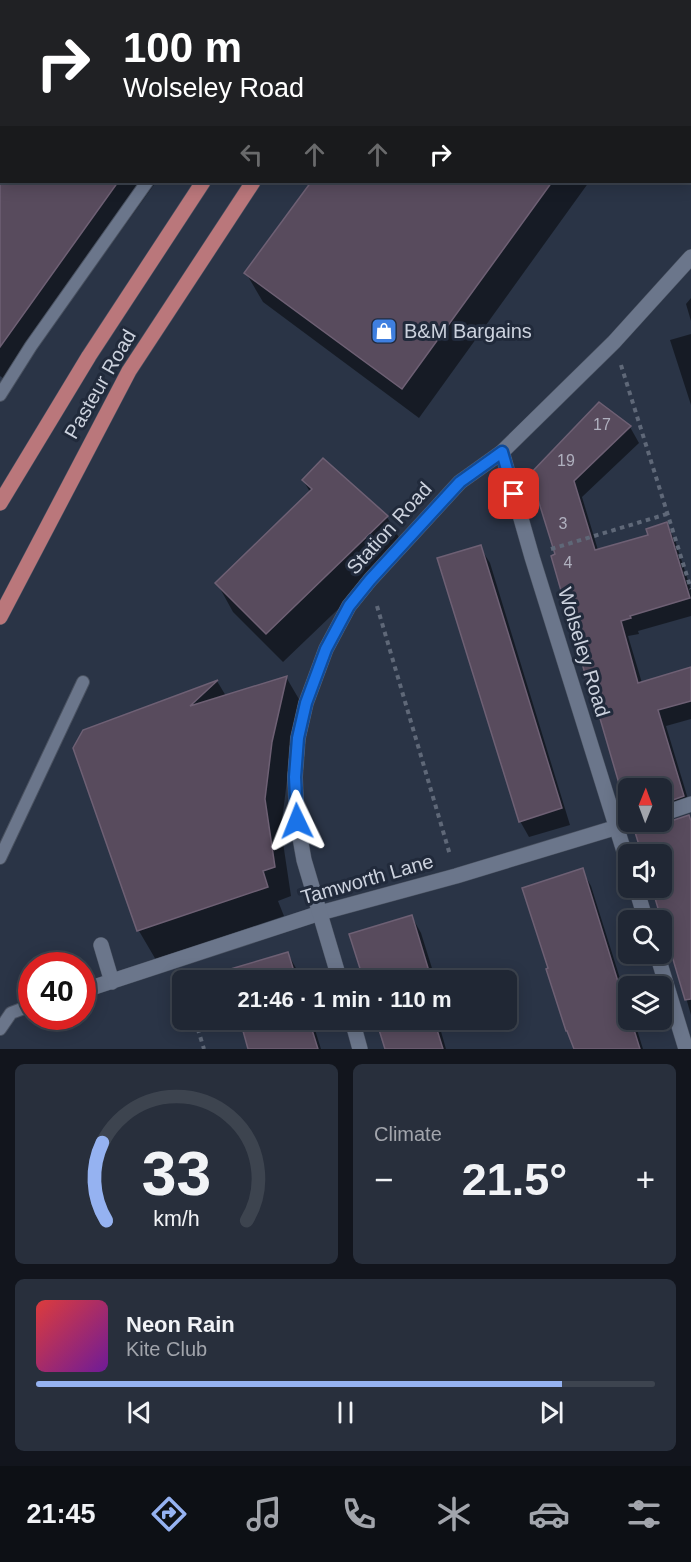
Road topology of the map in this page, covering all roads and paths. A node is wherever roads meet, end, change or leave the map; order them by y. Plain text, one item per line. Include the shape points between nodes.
1 (146, 183) edge
2 (201, 183) edge
3 (252, 183) edge
4 (691, 257) edge
5 (614, 342) junction
6 (0, 395) edge
7 (502, 452) junction
8 (0, 503) edge
9 (668, 514) junction
10 (532, 557) junction
11 (370, 580) junction
12 (691, 589) edge
13 (0, 617) edge
14 (83, 682) dead end
15 (691, 804) edge
16 (672, 810) edge
17 (617, 827) junction
18 (622, 844) edge
19 (0, 858) edge
20 (456, 876) junction
21 (320, 913) junction
22 (101, 945) dead end
23 (660, 964) edge
24 (337, 970) edge
25 (112, 982) junction
26 (96, 987) edge
27 (18, 1010) edge
28 (0, 1029) edge
29 (198, 1030) edge
30 (355, 1030) edge
31 (204, 1049) edge
32 (360, 1049) edge
33 (686, 1049) edge

1 - 6 lane
2 - 8 main road, Pasteur Road
3 - 13 main road, Pasteur Road via 129,371
4 - 5 street, Station Road
5 - 7 street, Station Road
5 - 9 path
7 - 10 street, Wolseley Road
7 - 11 street, Station Road via 460,482
9 - 10 path
9 - 12 path
10 - 17 street, Wolseley Road
11 - 20 path
11 - 21 street, Station Road via 349,606 326,649 298,738 297,821
14 - 19 lane
15 - 16 street
17 - 18 street, Wolseley Road
17 - 20 street, Tamworth Lane
20 - 21 street, Tamworth Lane
21 - 24 street, Station Road
21 - 25 street, Tamworth Lane
22 - 25 street
23 - 33 street
25 - 26 street, Tamworth Lane
27 - 28 lane via 11,1013
29 - 31 path
30 - 32 street

